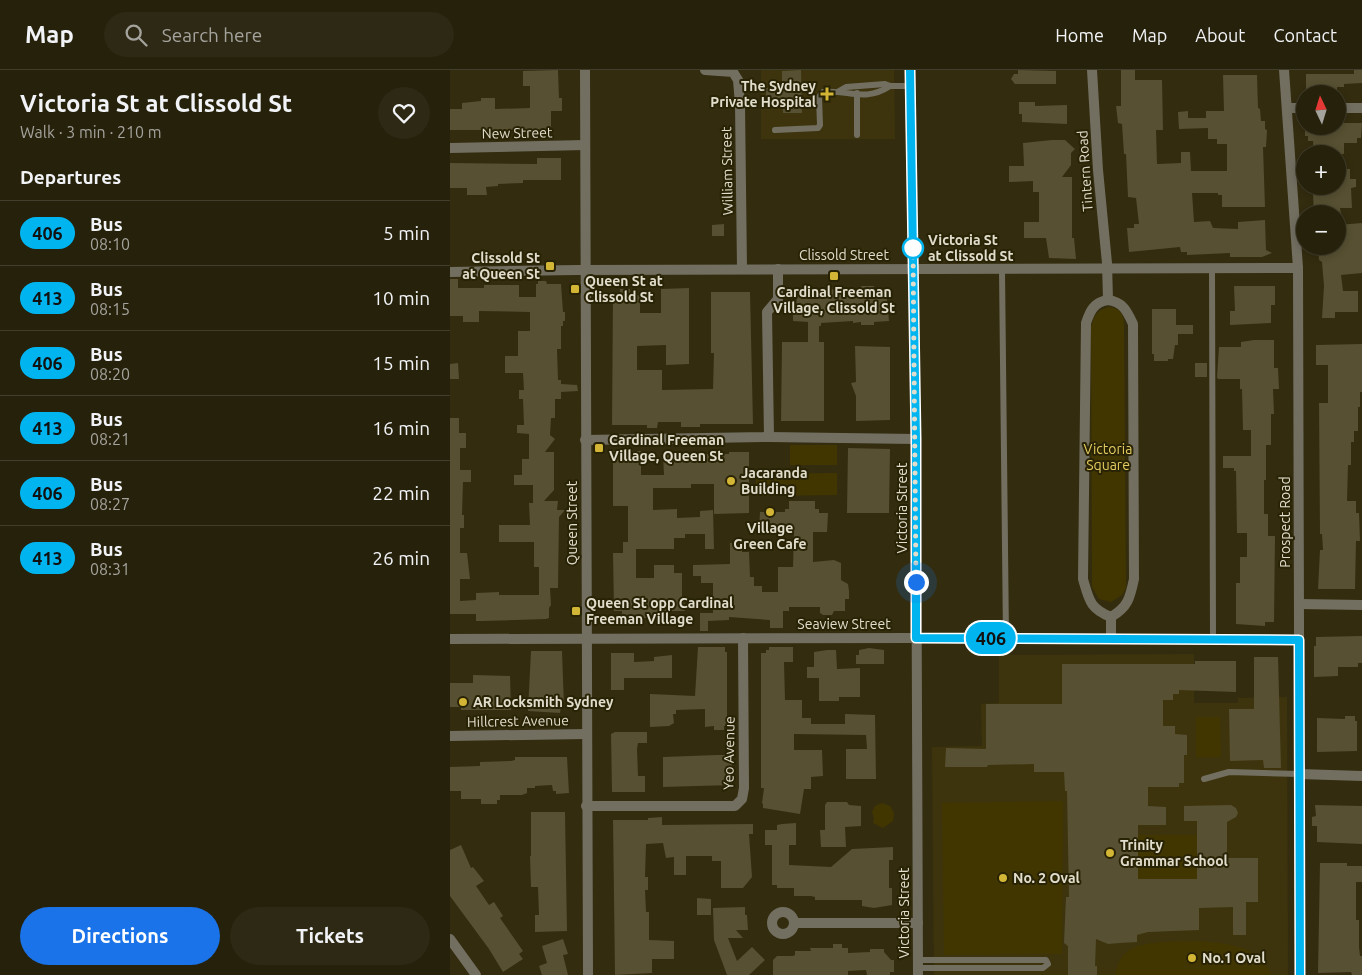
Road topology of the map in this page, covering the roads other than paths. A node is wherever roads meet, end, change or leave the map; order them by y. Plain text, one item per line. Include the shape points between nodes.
1 (584, 70) edge
2 (705, 70) edge
3 (910, 70) edge
4 (1092, 70) edge
5 (1284, 70) edge
6 (857, 86) junction
7 (890, 86) junction
8 (910, 86) junction
9 (839, 92) junction
10 (857, 95) junction
11 (1287, 108) junction
12 (1296, 108) edge
13 (1346, 108) edge
14 (1362, 108) edge
15 (775, 130) dead end
16 (857, 135) dead end
17 (585, 145) junction
18 (450, 148) edge
19 (1298, 268) junction
20 (742, 269) junction
21 (778, 269) junction
22 (913, 269) junction
23 (1107, 269) junction
24 (585, 270) junction
25 (1002, 270) junction
26 (1212, 270) junction
27 (450, 272) edge
28 (1108, 300) junction
29 (768, 437) junction
30 (916, 439) junction
31 (586, 440) junction
32 (1299, 604) junction
33 (1362, 605) edge
34 (1111, 617) junction
35 (744, 638) junction
36 (916, 638) junction
37 (1006, 638) junction
38 (450, 639) edge
39 (587, 639) junction
40 (1111, 639) junction
41 (1213, 640) junction
42 (1299, 640) junction
43 (586, 734) junction
44 (450, 736) edge
45 (1299, 774) junction
46 (1362, 776) edge
47 (1204, 780) dead end
48 (586, 806) junction
49 (794, 923) dead end
50 (918, 924) junction
51 (450, 939) edge
52 (918, 968) edge
53 (476, 975) edge
54 (588, 975) edge
55 (1300, 975) edge

1 - 17 street, Queen Street
2 - 20 street, William Street via 732,72 738,80
3 - 8 street, Victoria Street
4 - 23 street, Tintern Road
5 - 11 street, Prospect Road
6 - 7 lane
6 - 9 lane
6 - 10 lane
7 - 8 lane
7 - 10 lane via 868,95
8 - 22 street, Victoria Street
9 - 10 lane
9 - 15 lane via 820,94 818,128
10 - 16 lane
11 - 12 street
11 - 19 street, Prospect Road
13 - 14 street
17 - 18 street, New Street
17 - 24 street, Queen Street
19 - 26 street, Clissold Street
19 - 32 street, Prospect Road
20 - 21 street, Clissold Street
20 - 24 street, Clissold Street
21 - 22 street, Clissold Street
21 - 29 street via 778,299 767,312
22 - 25 street, Clissold Street
22 - 30 street, Victoria Street
23 - 25 street, Clissold Street
23 - 26 street, Clissold Street
23 - 28 street
24 - 27 street, Clissold Street
24 - 31 street, Queen Street
25 - 37 lane
26 - 41 lane
28 - 34 street via 1117,301 1127,310 1133,324 1135,453 1134,579 1131,594 1122,610
28 - 34 street via 1100,301 1091,309 1086,323 1083,579 1089,599 1098,612
29 - 30 street
29 - 31 street
30 - 36 street, Victoria Street
31 - 39 street, Queen Street
32 - 33 street
32 - 42 street, Prospect Road
34 - 40 street
35 - 36 street, Seaview Street
35 - 39 street, Seaview Street
35 - 48 street, Yeo Avenue via 742,799 735,806
36 - 37 street, Seaview Street
36 - 50 street, Victoria Street
37 - 40 street, Seaview Street
38 - 39 street, Seaview Street
39 - 43 street, Queen Street
40 - 41 street, Seaview Street
41 - 42 street, Seaview Street
42 - 45 street, Prospect Road
43 - 44 street, Hillcrest Avenue
43 - 48 street, Queen Street
45 - 46 street
45 - 47 lane via 1230,772
45 - 55 street, Prospect Road
48 - 54 street, Queen Street
49 - 50 street
50 - 52 street, Victoria Street
51 - 53 street
52 - 52 lane via 1042,960 1048,964 1043,968

